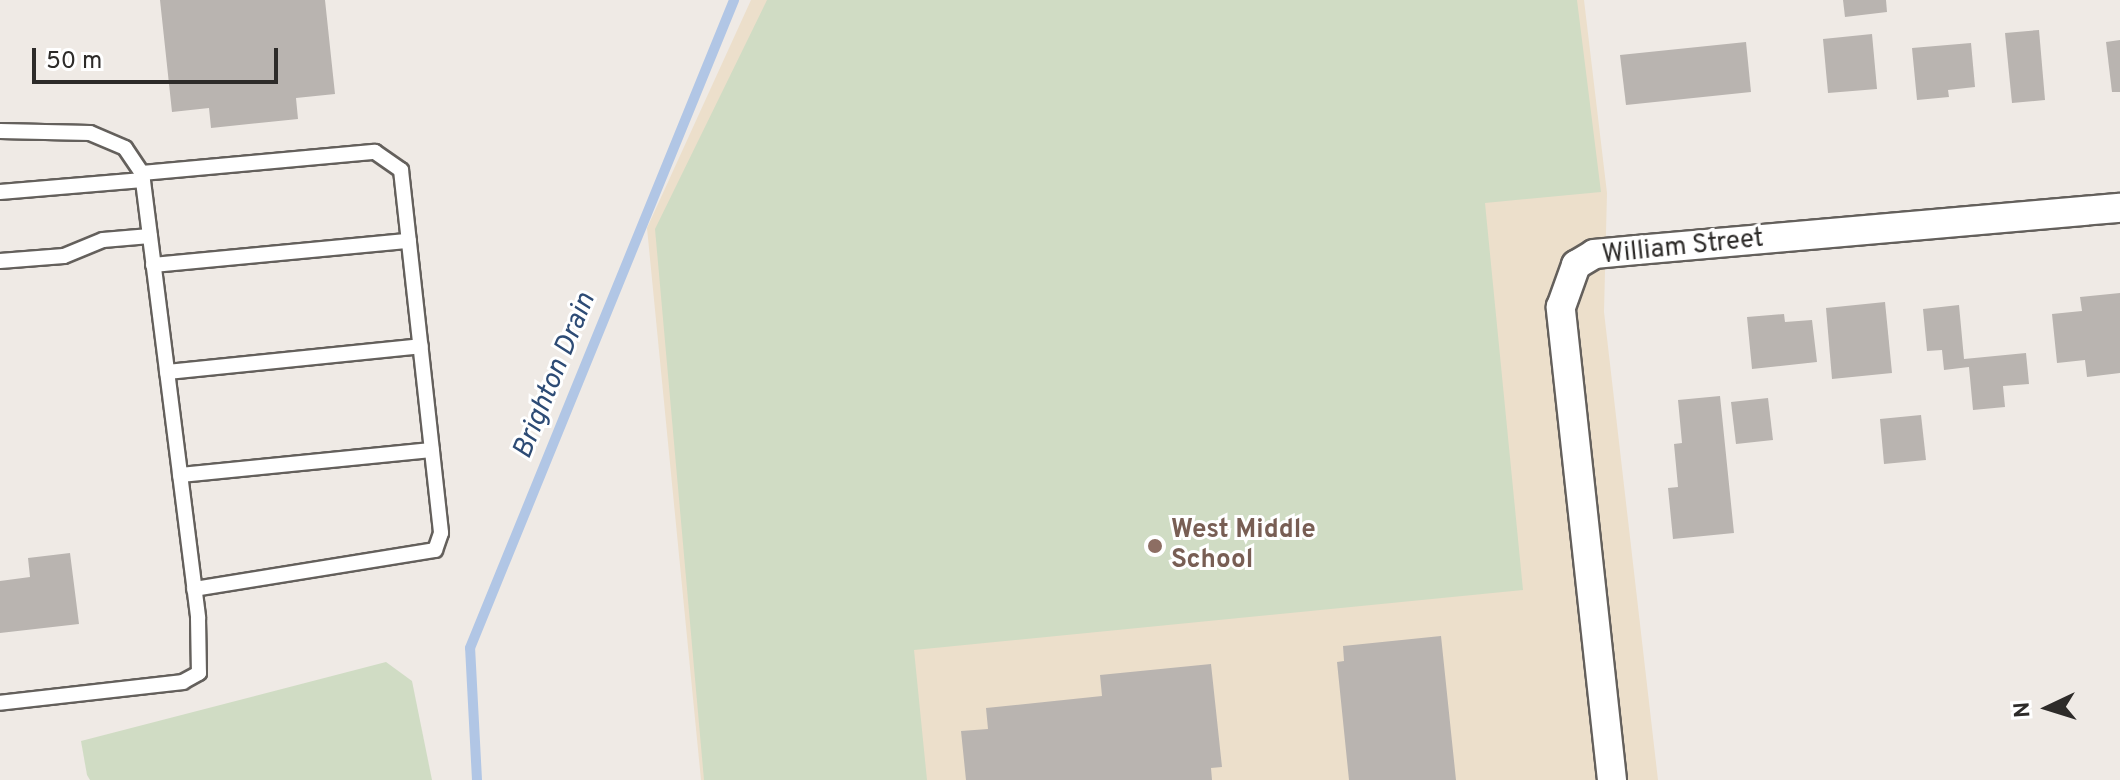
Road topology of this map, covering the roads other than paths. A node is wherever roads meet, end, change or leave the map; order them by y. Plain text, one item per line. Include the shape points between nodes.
1 (0, 131) edge
2 (142, 176) junction
3 (0, 192) edge
4 (2120, 208) edge
5 (150, 236) junction
6 (409, 241) junction
7 (0, 261) edge
8 (153, 265) junction
9 (421, 346) junction
10 (167, 372) junction
11 (432, 450) junction
12 (180, 475) junction
13 (194, 589) junction
14 (0, 703) edge
15 (1612, 780) edge

1 - 2 lane via 90,133 125,148
2 - 3 lane
2 - 5 lane
2 - 6 lane via 375,152 401,170
4 - 15 street, William Street via 1594,254 1576,265 1561,307
5 - 7 lane via 103,240 64,256
5 - 8 lane
6 - 8 lane
6 - 9 lane
8 - 10 lane
9 - 10 lane
9 - 11 lane
10 - 12 lane
11 - 12 lane
11 - 13 lane via 441,533 435,550
12 - 13 lane
13 - 14 lane via 199,673 183,682

